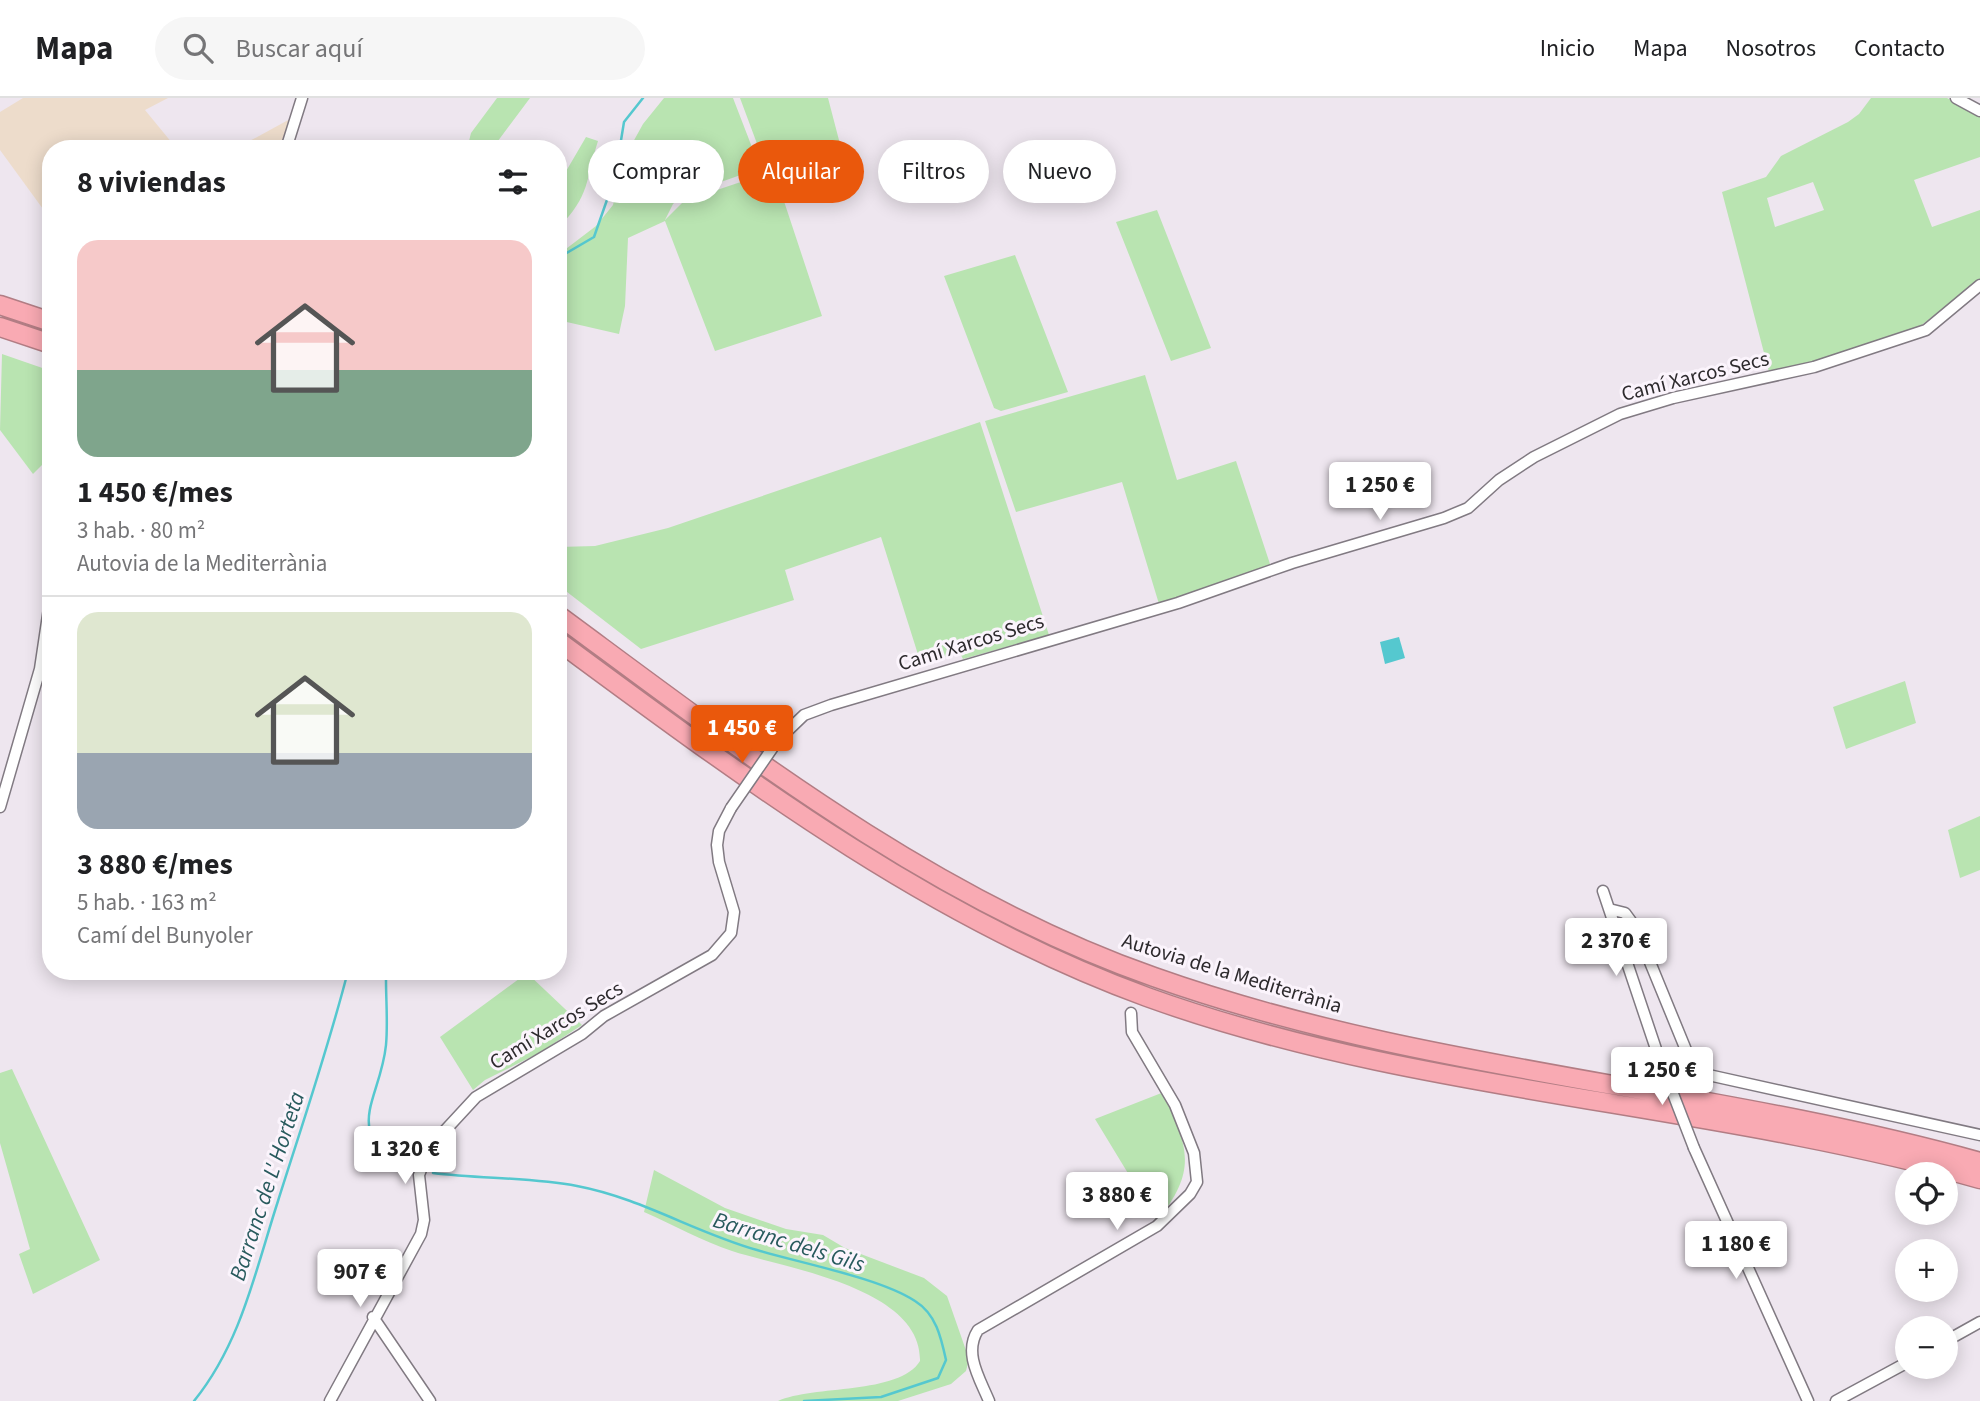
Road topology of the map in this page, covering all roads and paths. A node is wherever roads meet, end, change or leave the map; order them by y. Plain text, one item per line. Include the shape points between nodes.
1 (302, 98) edge
2 (1956, 98) edge
3 (1980, 111) edge
4 (289, 140) edge
5 (1980, 285) edge
6 (0, 306) edge
7 (42, 319) edge
8 (0, 327) edge
9 (42, 341) edge
10 (567, 622) edge
11 (567, 648) edge
12 (42, 656) edge
13 (0, 807) edge
14 (1603, 891) dead end
15 (1609, 909) junction
16 (1131, 1013) dead end
17 (1980, 1135) edge
18 (1980, 1162) edge
19 (1980, 1179) edge
20 (373, 1317) junction
21 (1980, 1322) edge
22 (1958, 1334) edge
23 (1895, 1369) edge
24 (330, 1401) edge
25 (430, 1401) edge
26 (989, 1401) edge
27 (1808, 1401) edge
28 (1836, 1401) edge

1 - 4 street
2 - 3 street
5 - 20 street, Camí Xarcos Secs, bridge via 1926,330 1814,367 1673,397 1620,414 1534,457 1456,514 804,715 778,740 719,831 719,862 734,912 731,933 712,955 476,1097 425,1159 419,1175 421,1234
6 - 7 highway
8 - 9 highway
10 - 18 highway, Autovia de la Mediterrània via 840,818 945,881 1049,935 1154,977 1286,1017 1442,1054 1799,1120
11 - 19 highway, Autovia de la Mediterrània via 741,776 928,896 1044,956 1148,997 1283,1039 1443,1075 1778,1133
12 - 13 street
14 - 15 street
15 - 17 street via 1625,913 1636,928 1686,1050 1704,1074
15 - 27 street, bridge via 1695,1149
16 - 26 street via 1132,1032 1179,1114 1194,1153 1197,1182 1157,1226 978,1330 972,1357
20 - 24 street, Camí Xarcos Secs
20 - 25 street
21 - 22 street
23 - 28 street

